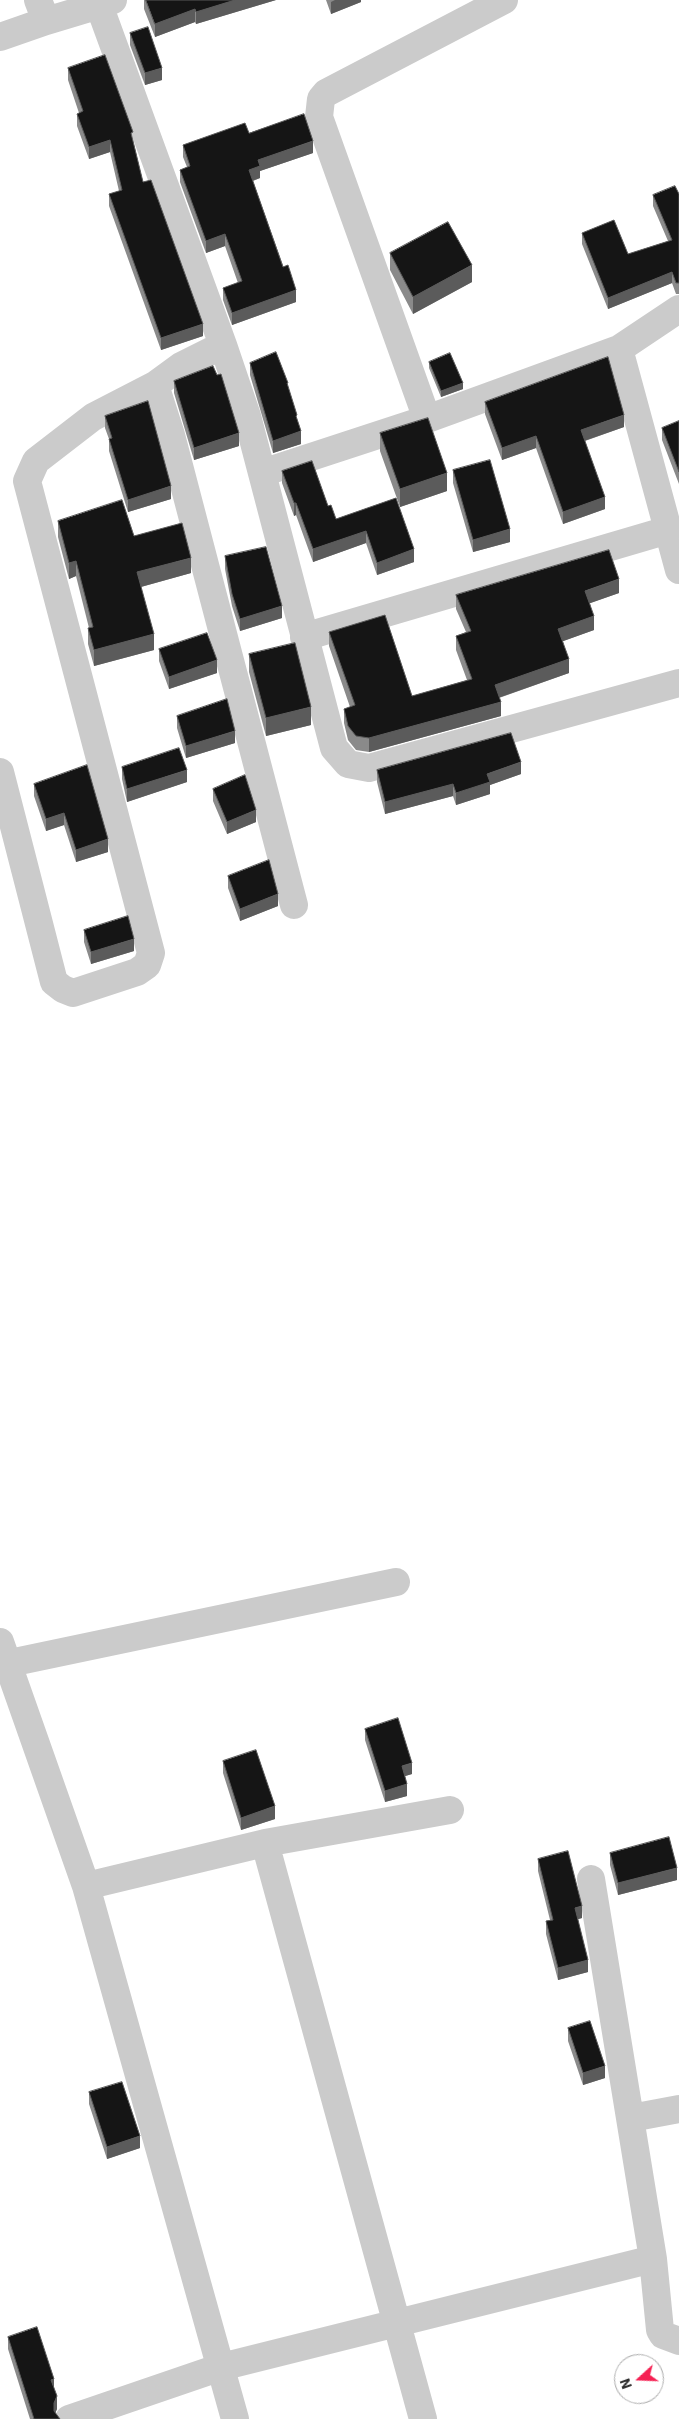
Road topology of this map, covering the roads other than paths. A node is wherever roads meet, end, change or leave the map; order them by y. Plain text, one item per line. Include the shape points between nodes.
1 (504, 0) edge
2 (106, 2) edge
3 (42, 11) edge
4 (0, 37) edge
5 (679, 309) edge
6 (223, 345) junction
7 (619, 349) junction
8 (155, 385) junction
9 (427, 419) junction
10 (262, 473) junction
11 (671, 520) edge
12 (679, 570) edge
13 (304, 637) junction
14 (679, 683) edge
15 (0, 772) edge
16 (294, 905) dead end
17 (396, 1582) dead end
18 (2, 1657) edge
19 (450, 1810) dead end
20 (265, 1844) junction
21 (591, 1879) dead end
22 (86, 1886) junction
23 (679, 2109) edge
24 (631, 2118) junction
25 (653, 2258) junction
26 (396, 2323) junction
27 (679, 2341) edge
28 (222, 2367) junction
29 (69, 2419) edge
30 (235, 2419) edge
31 (423, 2419) edge

1 - 9 street via 326,93 319,107 319,117
2 - 3 street
2 - 6 street
3 - 4 street
5 - 7 street
6 - 8 street via 181,366
6 - 10 street
7 - 9 street
7 - 11 street
8 - 15 street via 93,417 36,461 27,481 151,953 147,965 137,972 73,993 54,982
8 - 16 street via 171,435
9 - 10 street
10 - 13 street
11 - 12 street
11 - 13 street
13 - 14 street via 334,748 348,764 369,768
17 - 18 street
18 - 22 street
19 - 20 street
20 - 22 street
20 - 26 street
21 - 24 street
22 - 28 street
23 - 24 street
24 - 25 street
25 - 26 street
25 - 27 street via 660,2330
26 - 28 street
26 - 31 street
28 - 29 street
28 - 30 street

